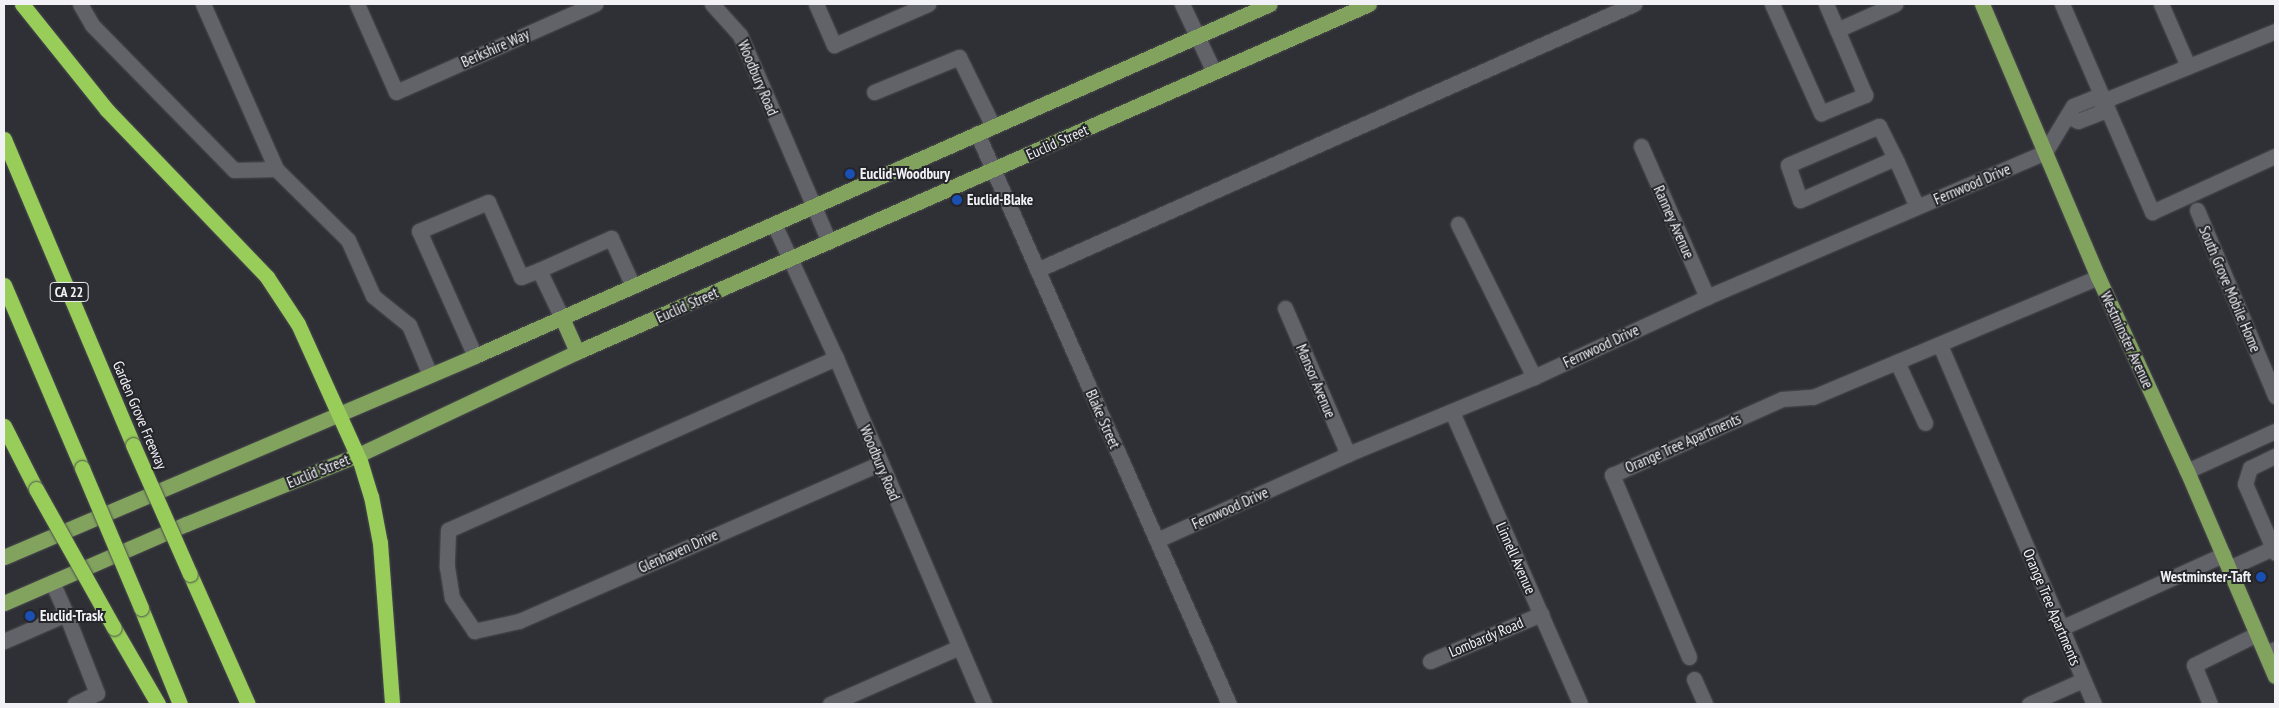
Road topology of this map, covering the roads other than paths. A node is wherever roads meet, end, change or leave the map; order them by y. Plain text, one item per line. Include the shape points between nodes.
1 (22, 4) edge
2 (80, 4) edge
3 (203, 4) edge
4 (357, 4) edge
5 (595, 4) edge
6 (712, 4) edge
7 (816, 4) edge
8 (928, 4) edge
9 (1182, 4) edge
10 (1270, 4) edge
11 (1368, 4) edge
12 (1634, 4) edge
13 (1772, 4) edge
14 (1826, 4) edge
15 (1895, 4) edge
16 (1982, 4) edge
17 (2062, 4) edge
18 (2161, 4) edge
19 (1837, 30) junction
20 (2275, 31) edge
21 (1198, 36) junction
22 (2188, 66) junction
23 (1214, 72) junction
24 (874, 92) dead end
25 (2104, 102) junction
26 (993, 126) junction
27 (977, 133) junction
28 (4, 139) edge
29 (1641, 146) dead end
30 (2045, 152) junction
31 (2275, 156) edge
32 (1895, 158) junction
33 (276, 169) junction
34 (993, 170) junction
35 (812, 206) junction
36 (1917, 207) junction
37 (2197, 210) dead end
38 (774, 224) junction
39 (1458, 224) dead end
40 (829, 242) junction
41 (790, 260) junction
42 (539, 270) junction
43 (1037, 270) junction
44 (2098, 277) junction
45 (4, 285) edge
46 (632, 286) junction
47 (1707, 297) junction
48 (1285, 308) dead end
49 (562, 318) junction
50 (1940, 345) junction
51 (577, 352) junction
52 (475, 356) junction
53 (836, 358) junction
54 (1898, 362) junction
55 (430, 375) junction
56 (1534, 377) junction
57 (2275, 396) edge
58 (1452, 412) junction
59 (340, 414) junction
60 (1926, 424) dead end
61 (4, 426) edge
62 (2275, 431) edge
63 (1348, 454) junction
64 (358, 455) junction
65 (2275, 456) edge
66 (880, 463) junction
67 (2187, 470) junction
68 (1157, 540) junction
69 (2274, 551) edge
70 (4, 556) edge
71 (2226, 561) junction
72 (52, 582) junction
73 (4, 603) edge
74 (66, 614) junction
75 (1541, 614) junction
76 (2061, 628) junction
77 (2257, 634) junction
78 (4, 641) edge
79 (958, 647) junction
80 (2270, 651) edge
81 (1689, 657) dead end
82 (1430, 661) dead end
83 (2275, 676) edge
84 (1694, 679) dead end
85 (2083, 680) junction
86 (74, 704) edge
87 (158, 704) edge
88 (180, 704) edge
89 (248, 704) edge
90 (392, 704) edge
91 (830, 704) edge
92 (984, 704) edge
93 (1229, 704) edge
94 (1580, 704) edge
95 (1705, 704) edge
96 (2029, 704) edge
97 (2094, 704) edge
98 (2210, 704) edge

1 - 59 highway via 102,105 278,291 307,341
2 - 33 street via 92,25 234,170
3 - 33 street
4 - 5 street, Berkshire Way via 396,92
6 - 35 street, Woodbury Road via 740,35
7 - 8 street via 834,45
9 - 21 street
10 - 21 main road
11 - 23 main road, Euclid Street
12 - 43 street
13 - 19 street via 1821,113 1865,95
14 - 19 street
15 - 19 street
16 - 30 main road, Westminster Avenue
17 - 25 street
18 - 22 street
20 - 22 street
21 - 23 street
21 - 26 main road
22 - 25 street
23 - 34 main road, Euclid Street
24 - 26 street via 959,57
25 - 30 street via 2095,97 2073,106
25 - 31 street via 2152,212
26 - 27 main road
27 - 34 street, Blake Street
27 - 35 main road
28 - 89 highway, Garden Grove Freeway / CA 22, bridge
29 - 47 street, Ranney Avenue
30 - 36 street, Fernwood Drive
30 - 44 main road, Westminster Avenue
32 - 32 street via 1879,126 1788,165 1800,200
32 - 36 street
33 - 55 street via 348,240 374,296 409,325
34 - 40 main road, Euclid Street
34 - 43 street, Blake Street
35 - 38 main road
35 - 40 street, Woodbury Road
36 - 47 street, Fernwood Drive
37 - 57 street, South Grove Mobile Home
38 - 41 street, Woodbury Road
38 - 46 main road
39 - 56 street
40 - 41 main road, Euclid Street
41 - 51 main road, Euclid Street
41 - 53 street, Woodbury Road
42 - 46 street via 612,238
42 - 49 street
42 - 52 street via 521,277 488,202 419,231
43 - 68 street, Blake Street
44 - 50 street, Orange Tree Apartments
44 - 67 main road, Westminster Avenue
45 - 88 highway, bridge
46 - 49 main road
47 - 56 street, Fernwood Drive
48 - 63 street, Mansor Avenue
49 - 51 main road
49 - 52 main road
50 - 54 street, Orange Tree Apartments
50 - 76 street, Orange Tree Apartments
51 - 64 main road, Euclid Street
52 - 55 main road
53 - 66 street, Woodbury Road
53 - 66 street, Glenhaven Drive via 448,530 447,567 452,598 474,631 519,621
54 - 60 street
54 - 81 street, Orange Tree Apartments via 1813,397 1782,399 1612,474
55 - 59 main road
56 - 58 street, Fernwood Drive
58 - 63 street, Fernwood Drive
58 - 75 street, Linnell Avenue
59 - 64 highway
59 - 70 main road
61 - 87 highway, bridge via 36,489
62 - 67 street
63 - 68 street, Fernwood Drive
64 - 72 main road, Euclid Street
64 - 90 highway via 371,496 380,543
65 - 69 street via 2250,468 2245,484
66 - 79 street, Woodbury Road
67 - 71 main road, Westminster Avenue
68 - 93 street, Blake Street
69 - 71 street
71 - 76 street
71 - 77 main road, Westminster Avenue
72 - 73 main road, Euclid Street
72 - 74 street
74 - 78 street
74 - 86 street via 98,693
75 - 82 street, Lombardy Road
75 - 94 street, Linnell Avenue
76 - 85 street, Orange Tree Apartments
77 - 80 main road, Westminster Avenue
77 - 98 street via 2194,665
79 - 91 street
79 - 92 street, Woodbury Road
80 - 83 main road, Westminster Avenue
84 - 95 street
85 - 96 street
85 - 97 street, Orange Tree Apartments

